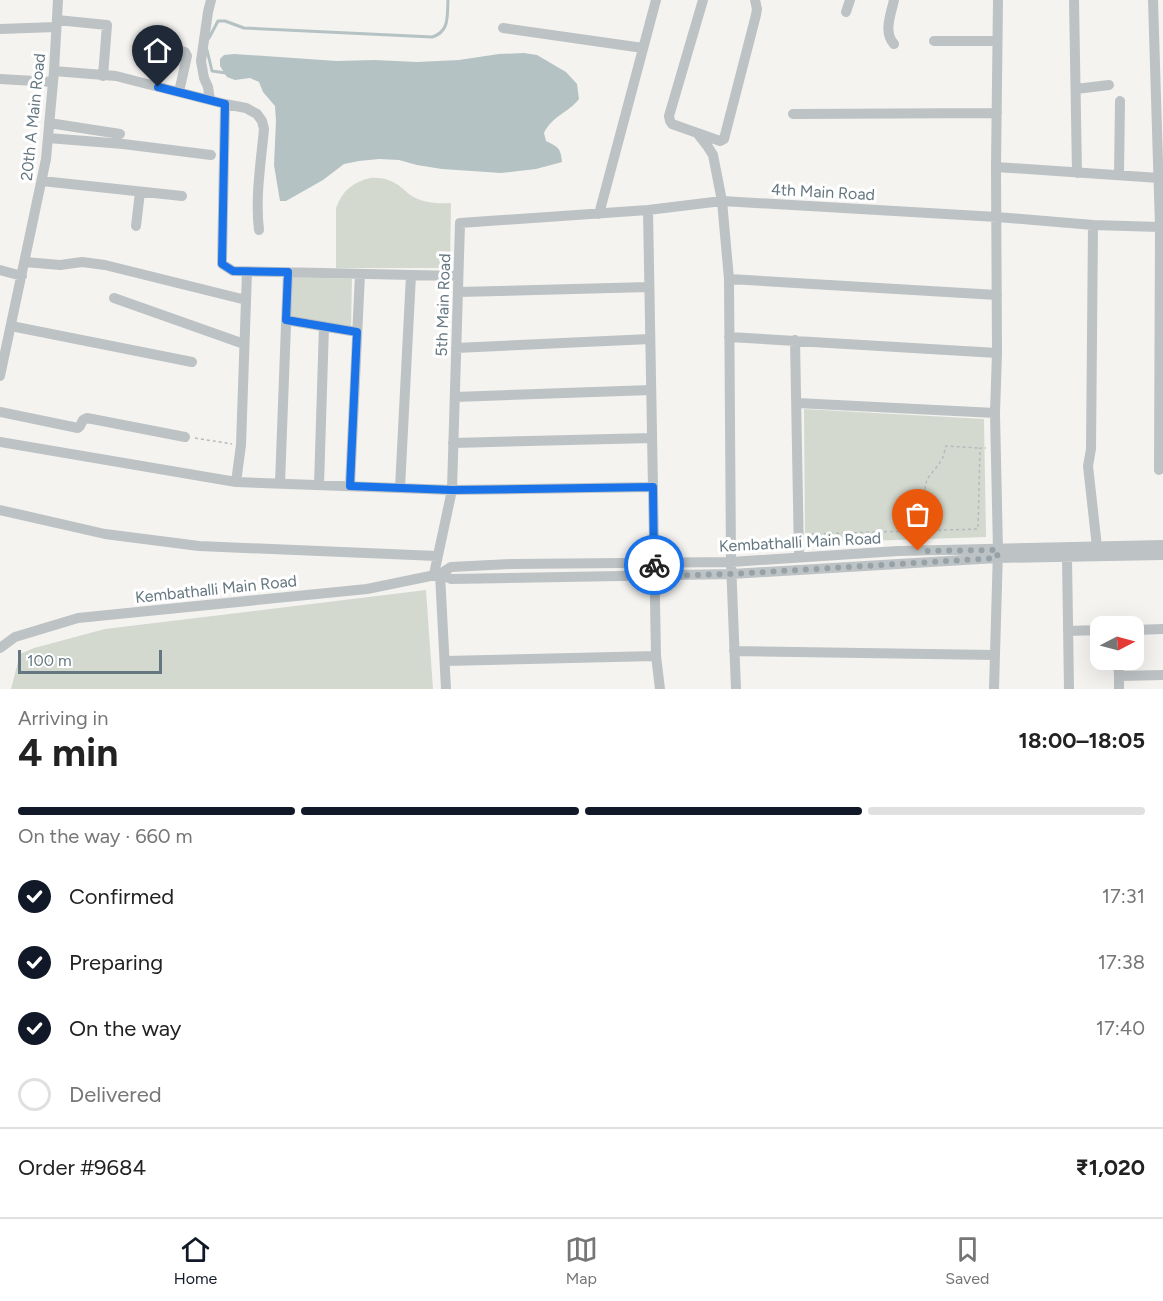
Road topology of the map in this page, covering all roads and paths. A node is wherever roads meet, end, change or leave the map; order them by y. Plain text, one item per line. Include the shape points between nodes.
1 (58, 0) edge
2 (211, 0) edge
3 (656, 0) edge
4 (703, 0) edge
5 (755, 0) edge
6 (850, 0) edge
7 (894, 0) edge
8 (998, 0) edge
9 (1074, 0) edge
10 (1153, 0) edge
11 (846, 12) dead end
12 (56, 23) junction
13 (503, 28) dead end
14 (0, 29) edge
15 (934, 41) dead end
16 (997, 41) junction
17 (142, 42) dead end
18 (894, 44) dead end
19 (643, 48) junction
20 (104, 76) junction
21 (53, 77) junction
22 (0, 79) edge
23 (1109, 85) dead end
24 (1076, 89) junction
25 (179, 92) junction
26 (210, 100) junction
27 (1120, 101) dead end
28 (225, 104) junction
29 (997, 113) junction
30 (793, 114) dead end
31 (49, 123) junction
32 (697, 133) junction
33 (120, 134) dead end
34 (48, 138) junction
35 (211, 154) dead end
36 (996, 167) junction
37 (1077, 173) junction
38 (1119, 175) junction
39 (1159, 178) junction
40 (42, 181) junction
41 (140, 192) junction
42 (182, 196) dead end
43 (722, 201) junction
44 (648, 210) junction
45 (599, 214) junction
46 (997, 217) junction
47 (1093, 225) junction
48 (136, 226) dead end
49 (1160, 227) junction
50 (259, 230) dead end
51 (25, 262) junction
52 (0, 270) edge
53 (247, 272) junction
54 (288, 272) junction
55 (360, 274) junction
56 (411, 275) junction
57 (22, 276) junction
58 (458, 276) junction
59 (729, 279) junction
60 (649, 286) junction
61 (458, 292) junction
62 (997, 295) junction
63 (114, 298) dead end
64 (246, 300) junction
65 (286, 320) junction
66 (324, 326) junction
67 (7, 332) edge
68 (357, 332) junction
69 (729, 337) junction
70 (650, 339) junction
71 (795, 340) junction
72 (244, 344) junction
73 (456, 348) junction
74 (997, 354) junction
75 (192, 362) dead end
76 (0, 376) edge
77 (651, 390) junction
78 (455, 397) junction
79 (797, 403) junction
80 (0, 412) edge
81 (995, 413) junction
82 (185, 437) joint
83 (652, 438) junction
84 (0, 441) edge
85 (453, 442) junction
86 (241, 445) junction
87 (980, 448) junction
88 (996, 448) junction
89 (1159, 470) dead end
90 (236, 482) junction
91 (280, 483) junction
92 (319, 484) junction
93 (350, 486) junction
94 (653, 487) junction
95 (400, 488) junction
96 (452, 490) junction
97 (929, 507) dead end
98 (0, 510) edge
99 (812, 534) dead end
100 (1163, 545) edge
101 (1098, 547) junction
102 (998, 554) junction
103 (1163, 555) edge
104 (437, 556) junction
105 (799, 557) junction
106 (1067, 558) junction
107 (654, 562) junction
108 (731, 562) junction
109 (437, 574) junction
110 (732, 574) junction
111 (655, 576) junction
112 (1163, 629) edge
113 (1090, 630) edge
114 (1144, 630) edge
115 (1068, 631) junction
116 (0, 648) edge
117 (734, 651) junction
118 (995, 655) junction
119 (656, 656) junction
120 (445, 661) junction
121 (1119, 670) edge
122 (1163, 675) edge
123 (1119, 676) junction
124 (446, 689) edge
125 (660, 689) edge
126 (736, 689) edge
127 (994, 689) edge
128 (1069, 689) edge
129 (1119, 689) edge

1 - 12 street, 20th A Main Road
2 - 26 street via 201,61
3 - 19 street
4 - 32 street via 669,116 672,124
5 - 32 street via 756,15 723,140
6 - 11 street
7 - 18 street via 888,32
8 - 16 street
9 - 24 street
10 - 39 street
12 - 14 street
12 - 20 street via 107,25
12 - 21 street, 20th A Main Road
13 - 19 street
15 - 16 street
16 - 29 street
17 - 25 street via 185,52
19 - 45 street
20 - 21 street
20 - 25 street
21 - 22 street
21 - 31 street, 20th A Main Road
23 - 24 street
24 - 37 street
25 - 26 street
26 - 28 street
27 - 38 street
28 - 50 street via 246,108 262,121
28 - 53 street via 222,264 233,271
29 - 30 street
29 - 36 street
31 - 33 street
31 - 34 street, 20th A Main Road
32 - 43 street via 713,155
34 - 35 street
34 - 40 street, 20th A Main Road
36 - 37 street
36 - 46 street
37 - 38 street
38 - 39 street
39 - 49 street
40 - 41 street
40 - 51 street, 20th A Main Road
41 - 42 street
41 - 48 street
43 - 44 street, 4th Main Road
43 - 46 street, 4th Main Road
43 - 59 street
44 - 45 street, 5th Main Road
44 - 60 street
45 - 58 street, 5th Main Road via 460,223
46 - 47 street, 4th Main Road
46 - 62 street
47 - 49 street, 4th Main Road
47 - 101 street via 1088,466
49 - 89 street
51 - 57 street, 20th A Main Road
51 - 64 street via 82,262
52 - 57 street
53 - 54 street
53 - 64 street
54 - 55 street
54 - 65 street
55 - 56 street
55 - 68 street
56 - 58 street
56 - 95 street
57 - 67 street, 20th A Main Road
58 - 61 street, 5th Main Road
59 - 62 street
59 - 69 street
60 - 61 street
60 - 70 street
61 - 73 street, 5th Main Road
62 - 74 street
63 - 72 street
64 - 72 street
65 - 66 street
65 - 91 street
66 - 68 street
66 - 92 street
67 - 75 street
67 - 76 street, 20th A Main Road
68 - 93 street
69 - 71 street
69 - 108 street
70 - 73 street
70 - 77 street
71 - 74 street
71 - 79 street
72 - 86 street
73 - 78 street, 5th Main Road
74 - 81 street
77 - 78 street
77 - 83 street
78 - 85 street, 5th Main Road
79 - 81 street
79 - 105 street
80 - 82 street via 78,428 87,418
81 - 88 street
82 - 86 path
83 - 85 street
83 - 94 street
84 - 90 street
85 - 96 street, 5th Main Road
86 - 90 street
87 - 88 path
87 - 97 path via 946,446 927,479
87 - 99 path via 978,529
88 - 102 street
90 - 91 street
91 - 92 street
92 - 93 street
93 - 95 street
94 - 96 street
94 - 107 street
95 - 96 street
96 - 104 street, 5th Main Road
98 - 104 street via 105,534 199,546
100 - 101 street, Kembathalli Main Road
101 - 102 street, Kembathalli Main Road
102 - 105 street, Kembathalli Main Road via 898,551
102 - 106 street, Kembathalli Main Road
102 - 110 street, Kembathalli Main Road
102 - 118 street
103 - 106 street, Kembathalli Main Road
104 - 109 street, 5th Main Road
105 - 108 street, Kembathalli Main Road
106 - 115 street
107 - 108 street, Kembathalli Main Road
107 - 109 street, Kembathalli Main Road via 451,567
107 - 111 street
108 - 110 street
109 - 111 street, Kembathalli Main Road via 451,579
109 - 116 street, Kembathalli Main Road via 367,589 78,618 15,637
109 - 120 street, 5th Main Road
110 - 111 street, Kembathalli Main Road
110 - 117 street
111 - 119 street
112 - 114 street
113 - 115 street
115 - 128 street
117 - 118 street
117 - 126 street
118 - 127 street
119 - 120 street
119 - 125 street
120 - 124 street, 5th Main Road
121 - 123 street
122 - 123 street
123 - 129 street

